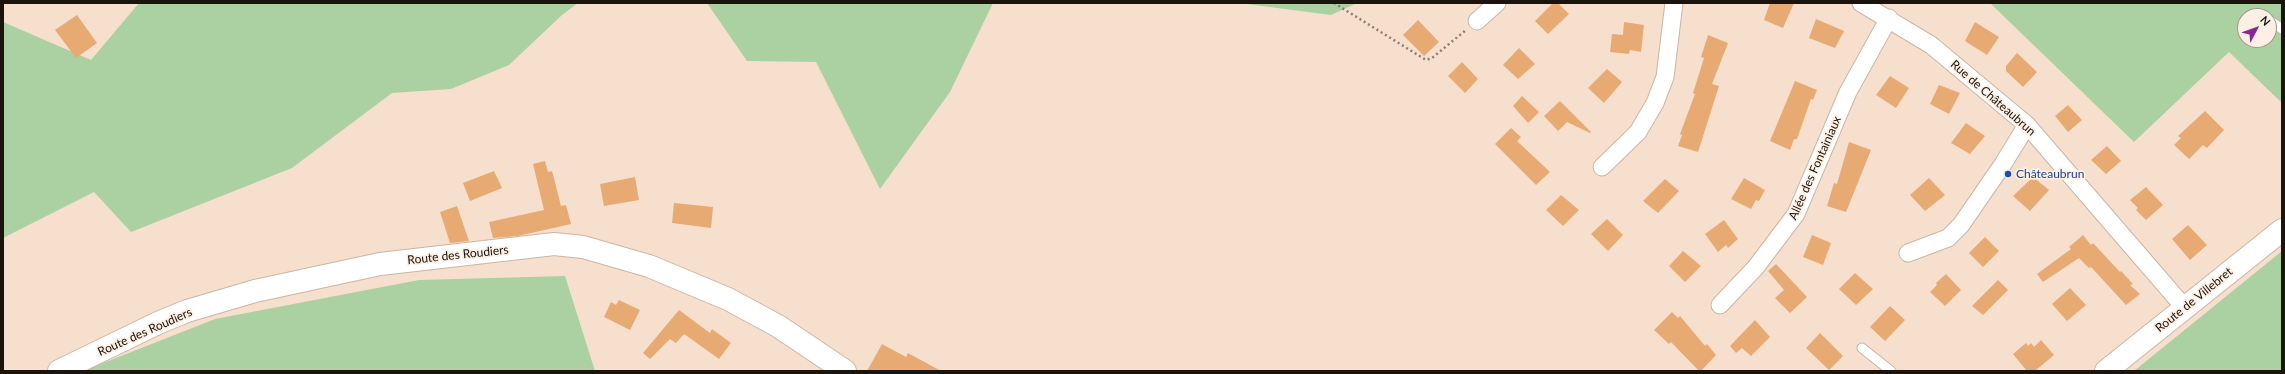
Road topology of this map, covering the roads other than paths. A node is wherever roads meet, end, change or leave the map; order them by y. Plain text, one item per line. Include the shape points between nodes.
1 (1496, 3) edge
2 (1674, 3) edge
3 (1861, 3) edge
4 (1889, 18) junction
5 (1477, 21) road end
6 (2027, 125) junction
7 (1602, 167) dead end
8 (2282, 230) edge
9 (1908, 253) dead end
10 (1720, 305) dead end
11 (2184, 307) junction
12 (1862, 348) dead end
13 (60, 371) edge
14 (845, 371) edge
15 (1891, 371) edge
16 (2106, 371) edge

1 - 5 street
2 - 7 street via 1665,77 1655,103 1638,132
3 - 4 street, Rue de Châteaubrun
4 - 6 street, Rue de Châteaubrun via 1932,45
4 - 10 street, Allée des Fontainiaux via 1848,92 1796,214 1756,267
6 - 9 street via 1961,225 1948,238
6 - 11 street, Rue de Châteaubrun
8 - 11 street, Route de Villebret
11 - 16 street, Route de Villebret
12 - 15 lane
13 - 14 street, Route des Roudiers via 187,311 255,291 380,264 554,244 583,247 649,266 728,299 778,326

